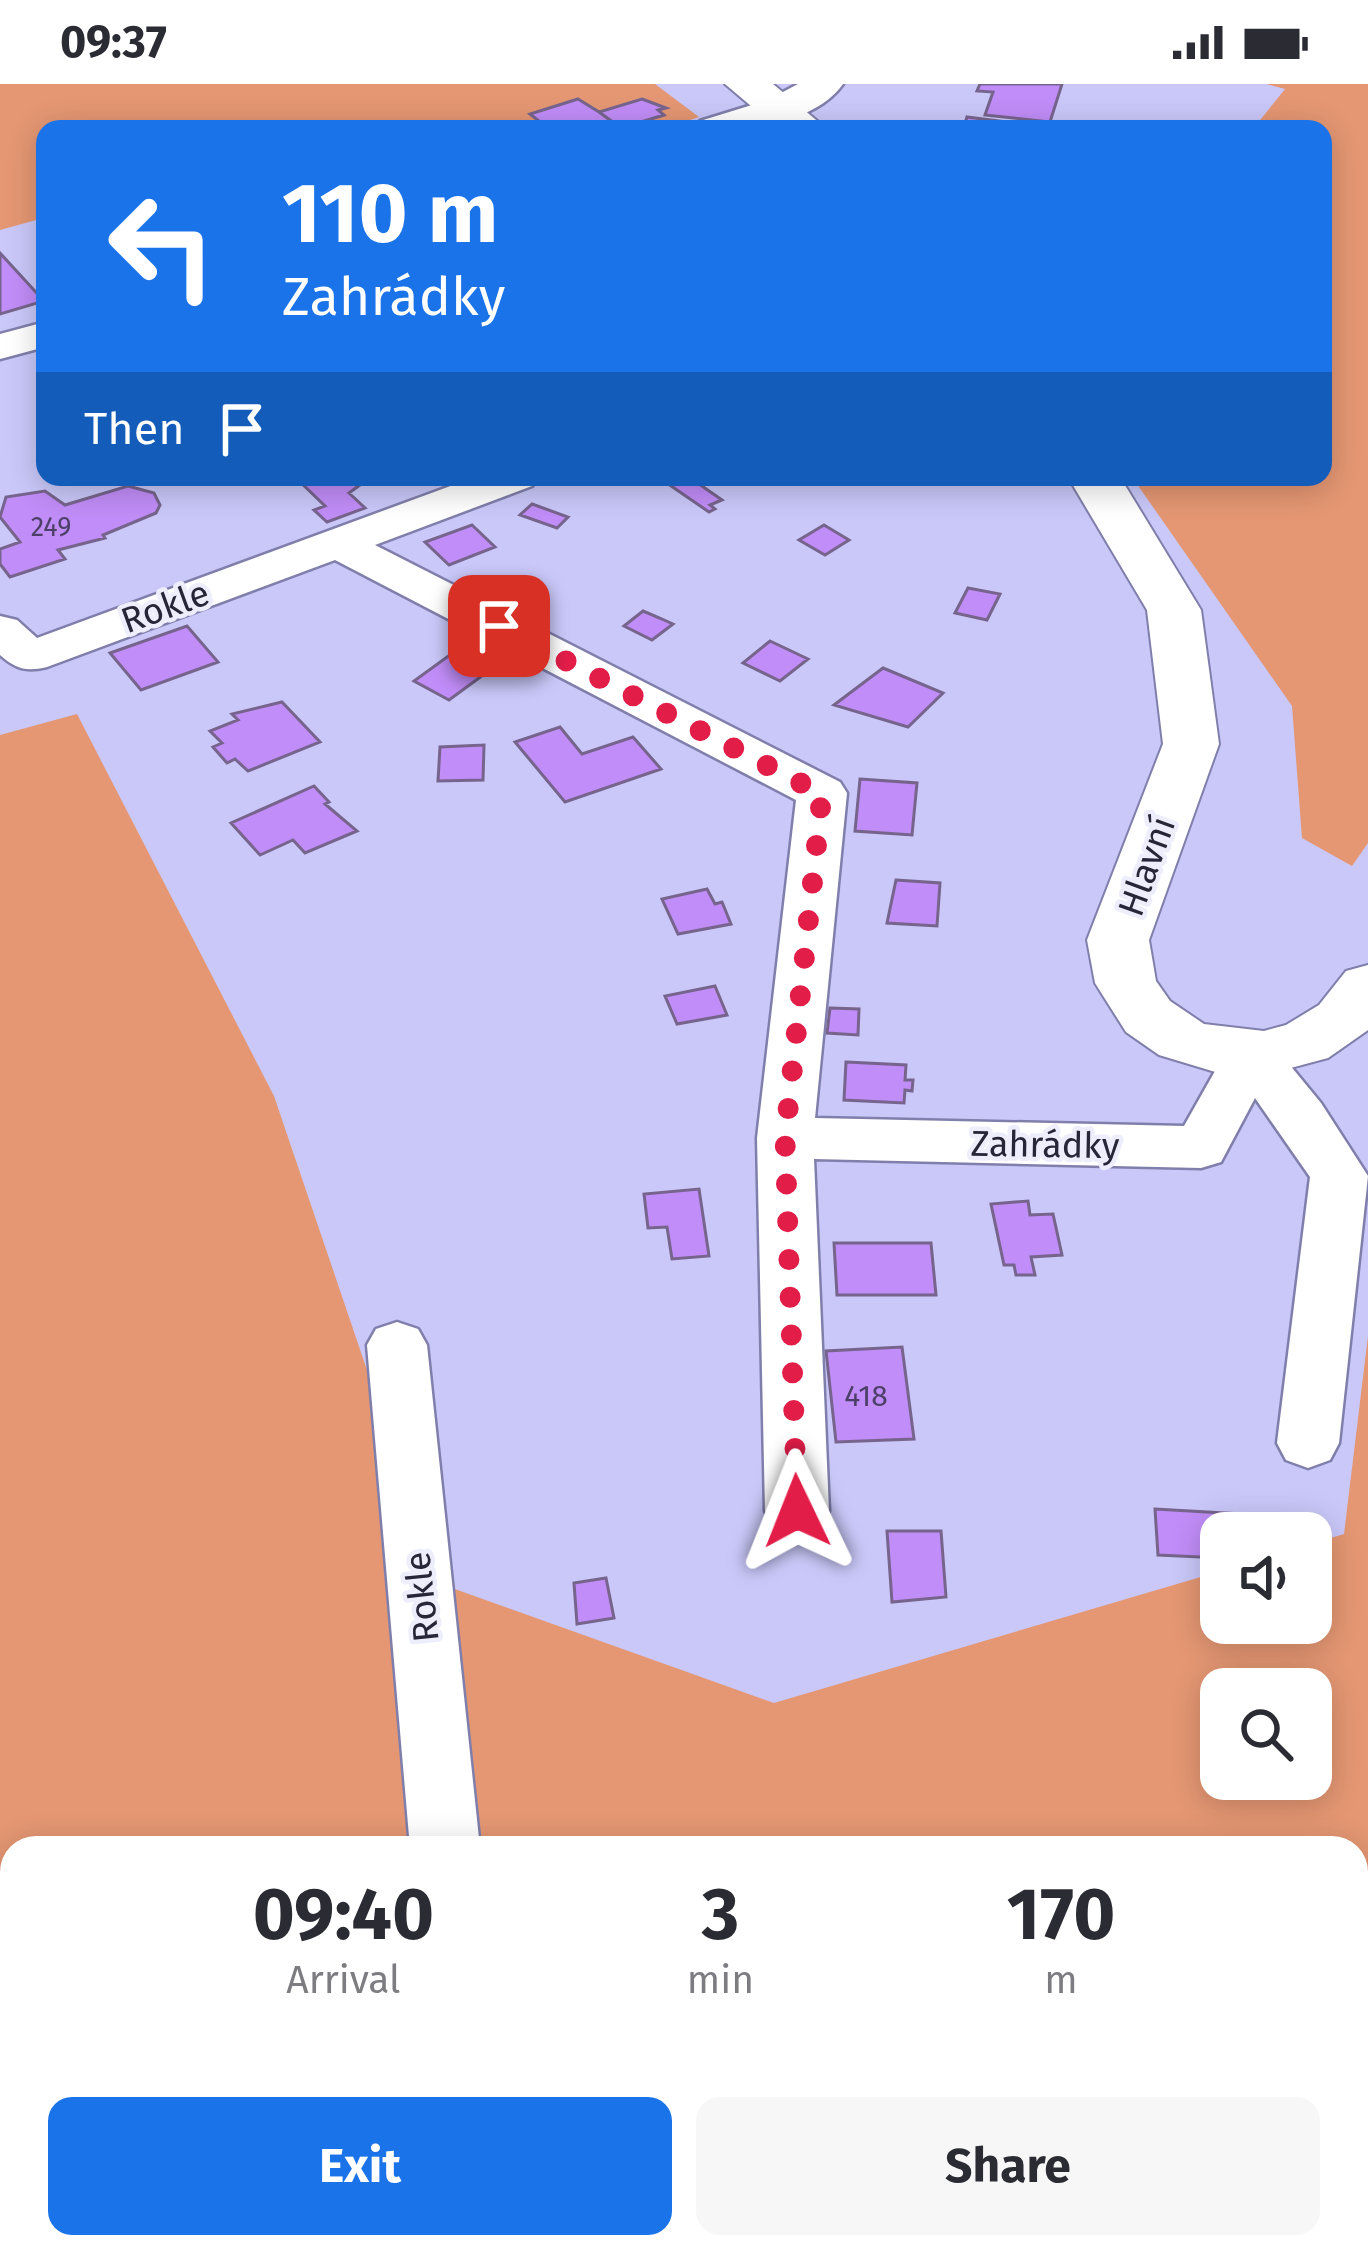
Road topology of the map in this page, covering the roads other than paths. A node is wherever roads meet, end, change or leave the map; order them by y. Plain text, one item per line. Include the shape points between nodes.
1 (825, 84) edge
2 (777, 107) edge
3 (739, 120) edge
4 (36, 337) edge
5 (0, 347) edge
6 (491, 486) edge
7 (1099, 486) edge
8 (337, 542) junction
9 (0, 631) edge
10 (1368, 986) edge
11 (1251, 1055) junction
12 (785, 1138) junction
13 (397, 1345) dead end
14 (1308, 1443) dead end
15 (797, 1511) dead end
16 (444, 1836) edge

1 - 2 street
2 - 3 street
4 - 5 street
6 - 8 street
7 - 11 street, Hlavní via 1174,610 1191,744 1118,940 1118,971 1138,1007 1174,1037
8 - 9 street, Rokle via 30,657
8 - 12 street via 822,794
10 - 11 street, Hlavní via 1327,1034 1296,1051
11 - 12 street, Zahrádky via 1201,1147
11 - 14 street via 1339,1176
12 - 15 street
13 - 16 street, Rokle

